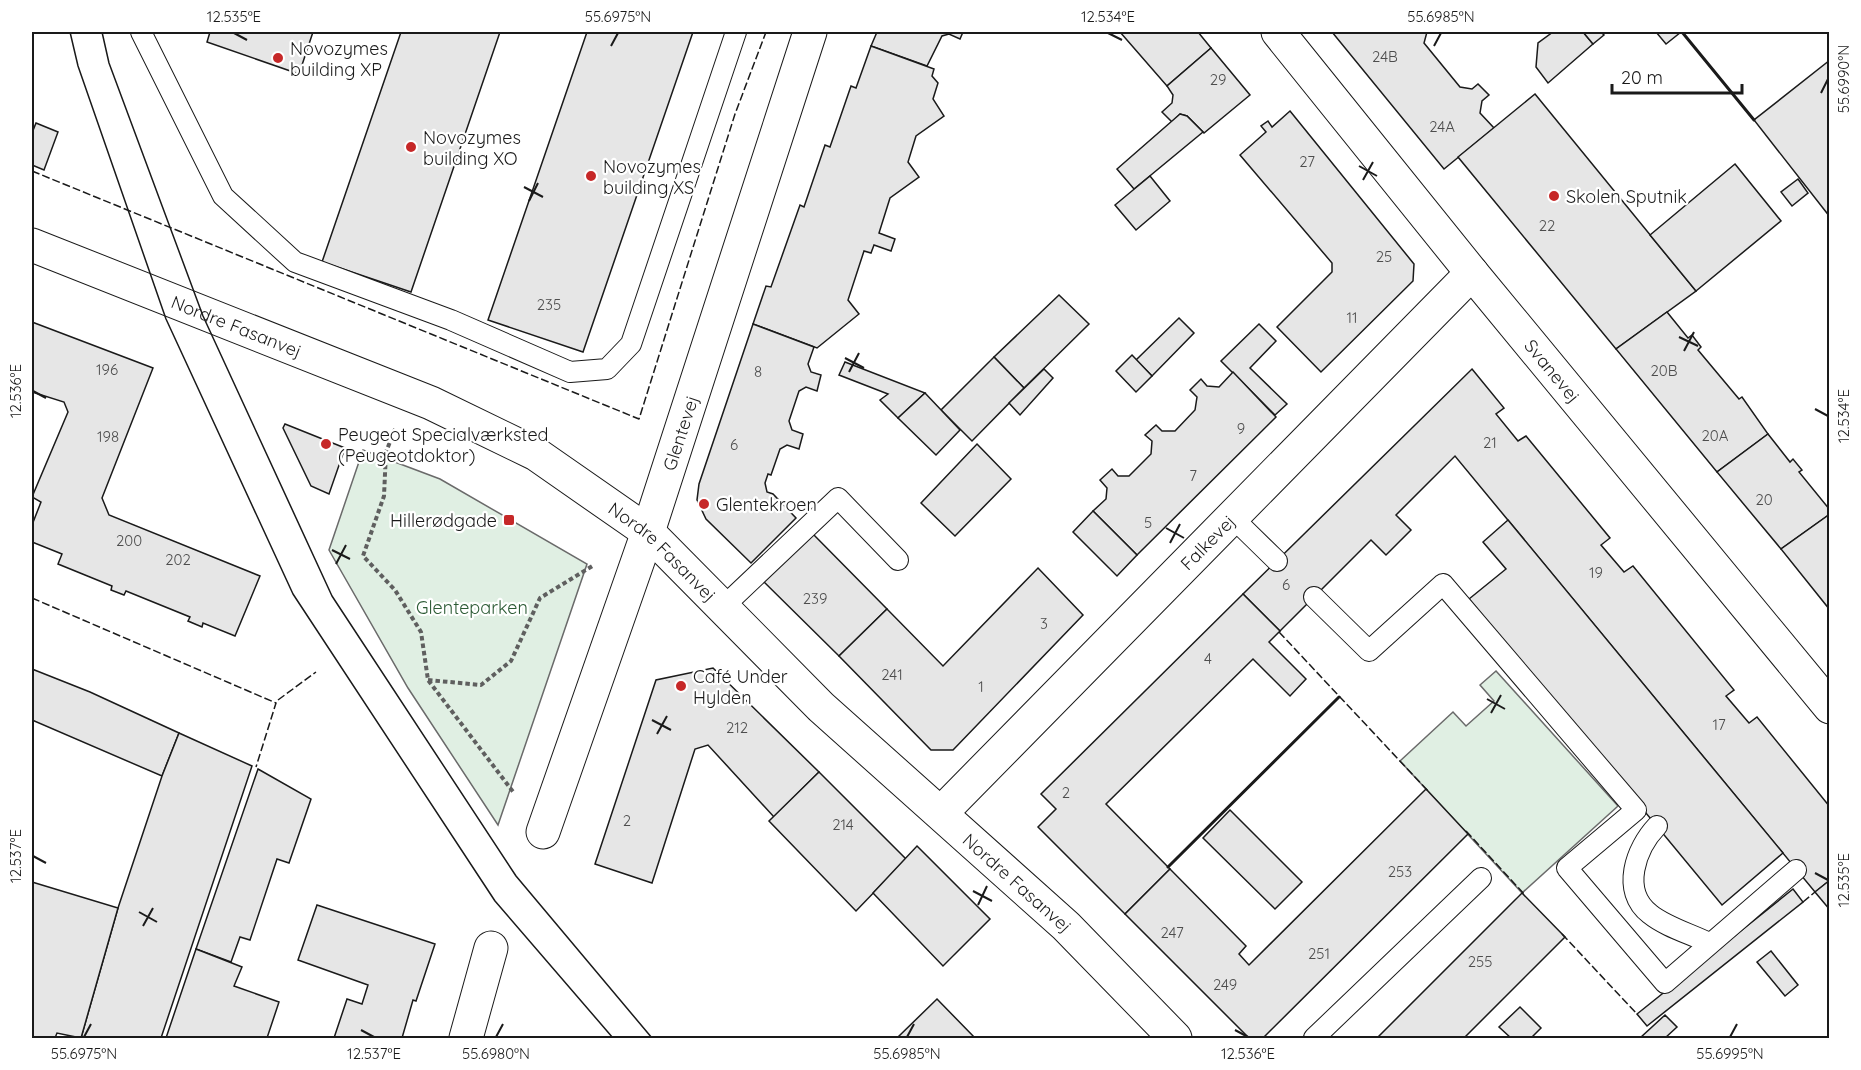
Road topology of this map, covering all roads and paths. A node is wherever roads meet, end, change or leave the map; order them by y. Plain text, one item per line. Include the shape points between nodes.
1 (141, 32) edge
2 (736, 32) edge
3 (810, 32) edge
4 (1278, 32) edge
5 (32, 245) edge
6 (1472, 273) junction
7 (410, 394) junction
8 (1232, 517) junction
9 (648, 532) junction
10 (898, 560) dead end
11 (1277, 561) dead end
12 (1314, 597) dead end
13 (722, 608) junction
14 (428, 680) junction
15 (1830, 707) edge
16 (941, 813) junction
17 (1657, 826) dead end
18 (543, 832) joint
19 (1796, 870) dead end
20 (1481, 878) dead end
21 (1709, 943) junction
22 (491, 948) dead end
23 (466, 1038) edge
24 (1175, 1038) edge
25 (1314, 1038) edge

1 - 2 lane via 224,196 295,262 450,320 570,372 607,369 631,344
3 - 9 street, Glentevej
4 - 6 street, Svanevej
5 - 7 street, Nordre Fasanvej
6 - 8 street, Falkevej
6 - 15 street, Svanevej
7 - 9 street, Nordre Fasanvej via 536,454
7 - 14 path via 386,452 384,496 363,556 395,590 421,632
8 - 11 lane
8 - 16 street, Falkevej
9 - 13 street, Nordre Fasanvej
9 - 14 path via 540,598 511,661 481,685
9 - 18 street, Glentevej
10 - 13 lane via 838,498
12 - 21 lane via 1369,651 1443,584 1636,810 1567,868 1665,983
13 - 16 street, Nordre Fasanvej via 821,708
14 - 18 path
16 - 24 street, Nordre Fasanvej via 1066,926
17 - 21 lane via 1643,841 1634,863 1634,891 1649,914
19 - 21 lane
20 - 25 lane
22 - 23 street

